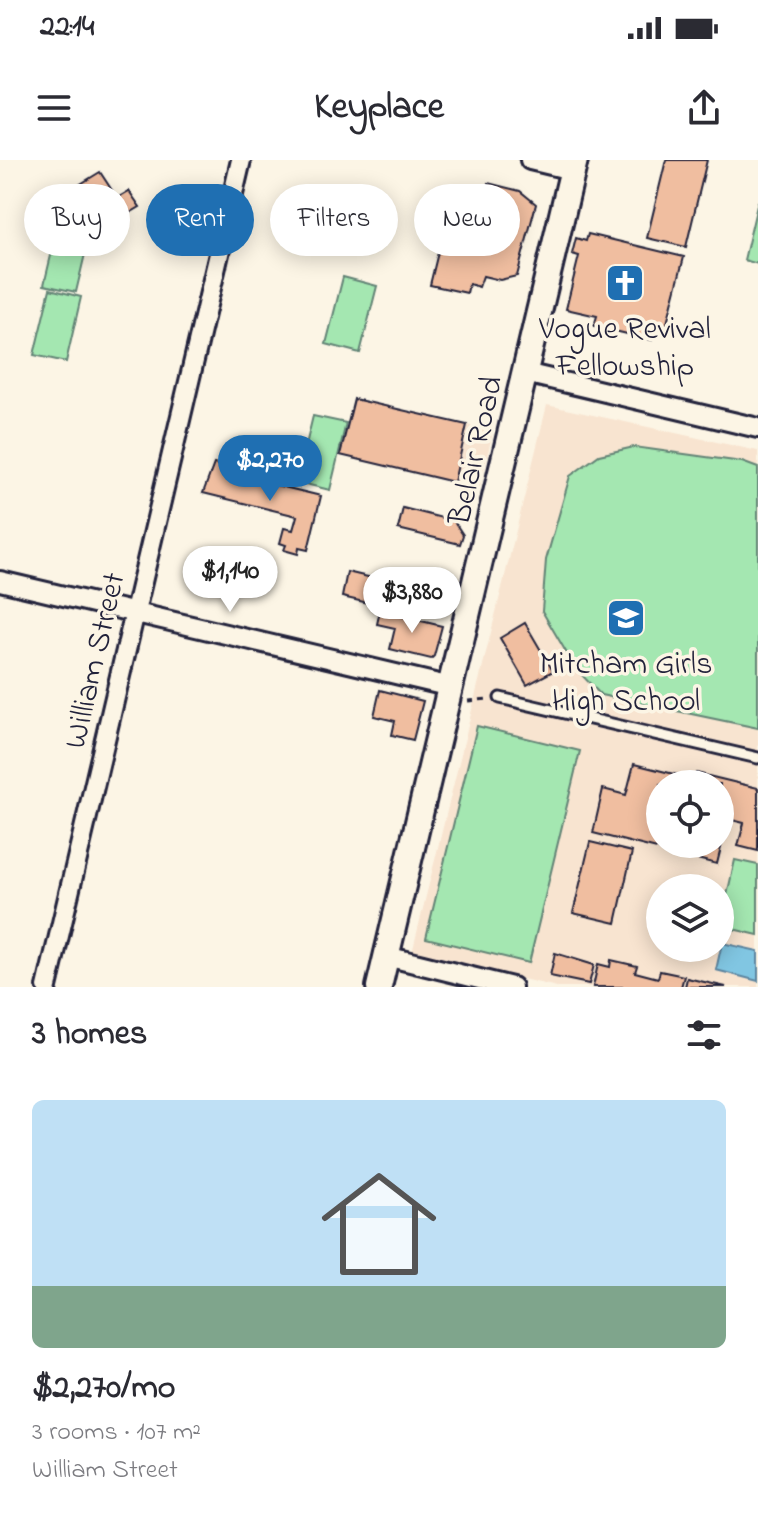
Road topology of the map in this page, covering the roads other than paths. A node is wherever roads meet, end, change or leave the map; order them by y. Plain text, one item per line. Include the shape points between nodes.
1 (241, 160) edge
2 (530, 160) edge
3 (573, 165) edge
4 (525, 373) junction
5 (758, 428) edge
6 (0, 581) edge
7 (135, 614) junction
8 (450, 692) junction
9 (500, 698) road end
10 (758, 758) edge
11 (386, 956) junction
12 (47, 987) edge
13 (379, 987) edge
14 (512, 987) edge

1 - 7 street, William Street
2 - 3 street
3 - 4 main road, Belair Road
4 - 5 street
4 - 8 main road, Belair Road
6 - 7 street
7 - 8 street
7 - 12 street, William Street
8 - 11 main road, Belair Road
9 - 10 lane
11 - 13 main road, Belair Road
11 - 14 street

